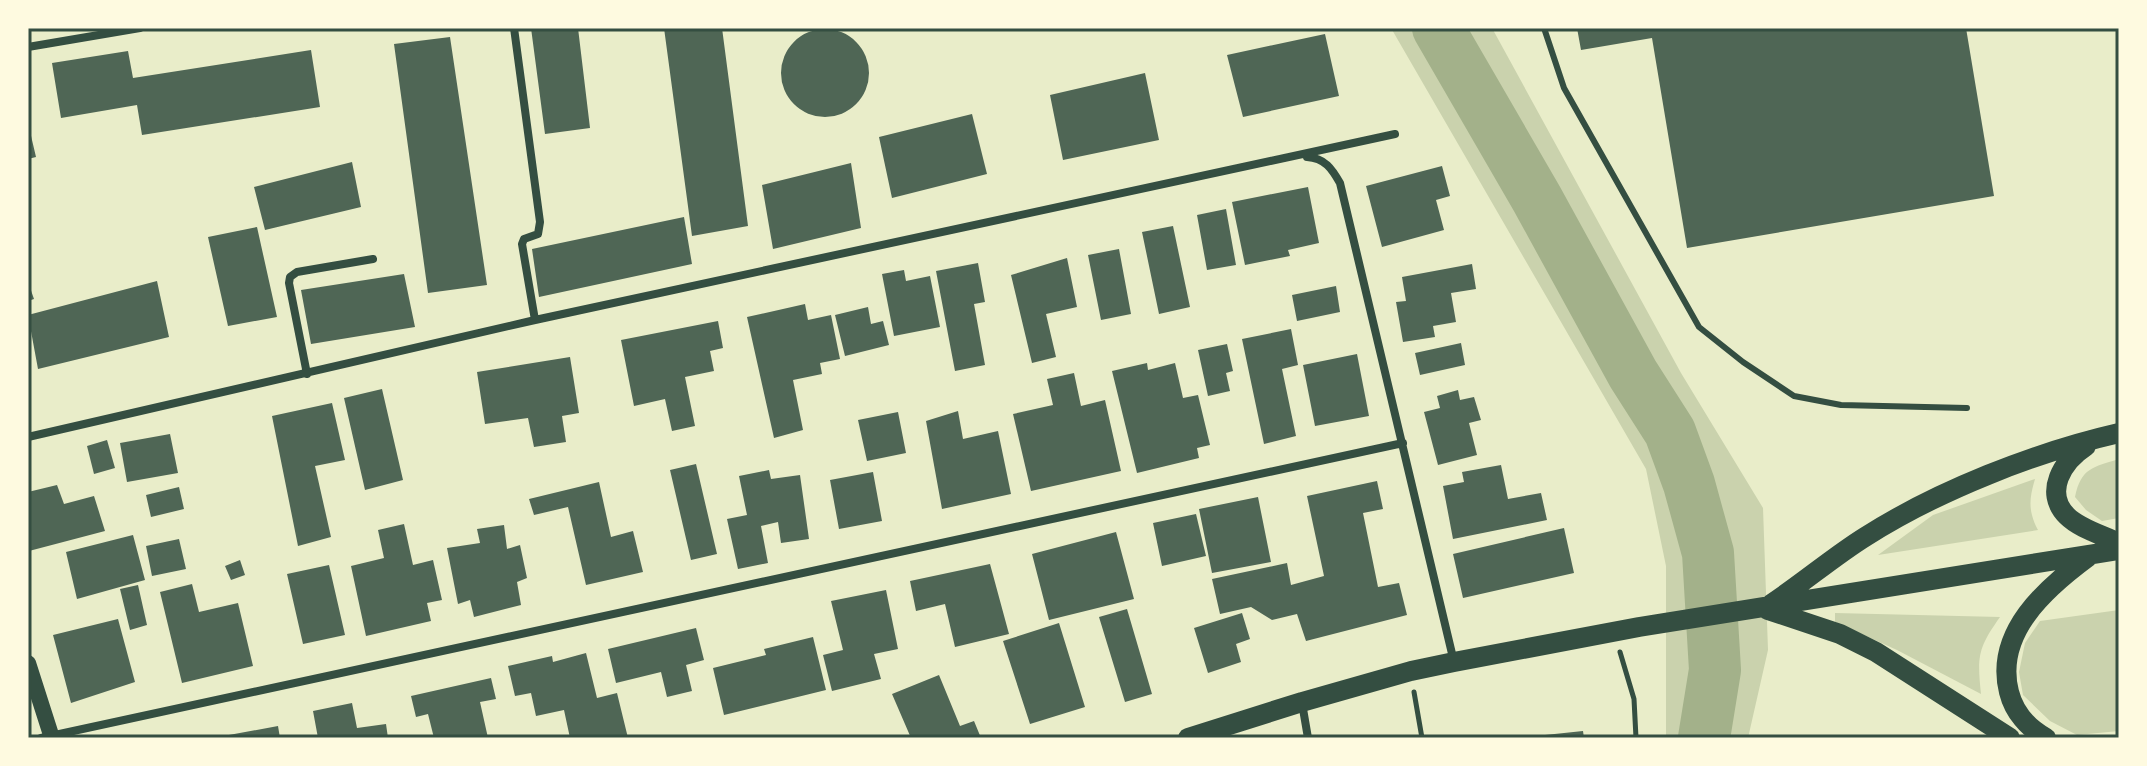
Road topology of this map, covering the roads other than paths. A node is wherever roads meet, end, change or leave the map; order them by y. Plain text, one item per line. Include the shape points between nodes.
1 (140, 28) edge
2 (514, 28) edge
3 (1544, 28) edge
4 (28, 47) edge
5 (1395, 134) dead end
6 (1294, 157) junction
7 (373, 259) dead end
8 (535, 320) junction
9 (307, 374) junction
10 (1967, 408) dead end
11 (2111, 435) edge
12 (28, 437) edge
13 (1403, 443) junction
14 (2119, 543) edge
15 (2119, 550) edge
16 (2091, 554) junction
17 (1764, 609) junction
18 (1454, 662) junction
19 (28, 663) edge
20 (1302, 702) junction
21 (48, 737) edge
22 (1188, 738) edge
23 (1308, 738) edge
24 (2010, 738) edge
25 (2046, 738) edge

1 - 4 street
2 - 8 street via 540,222 538,234 522,244
3 - 10 lane via 1564,88 1699,327 1794,396 1841,405
5 - 6 street
6 - 8 street
6 - 13 street via 1314,157 1330,165 1340,183
7 - 9 street via 290,277
8 - 9 street
9 - 12 street
11 - 14 main road via 2068,461 2056,493 2067,516
11 - 17 main road via 1972,482 1914,508
13 - 18 street
13 - 21 street
15 - 16 main road
16 - 17 main road
16 - 25 main road via 2047,589 2011,643 2006,676 2011,699 2026,722
17 - 18 main road
17 - 24 main road via 1876,652
18 - 20 main road
19 - 21 main road
20 - 22 main road
20 - 23 street

